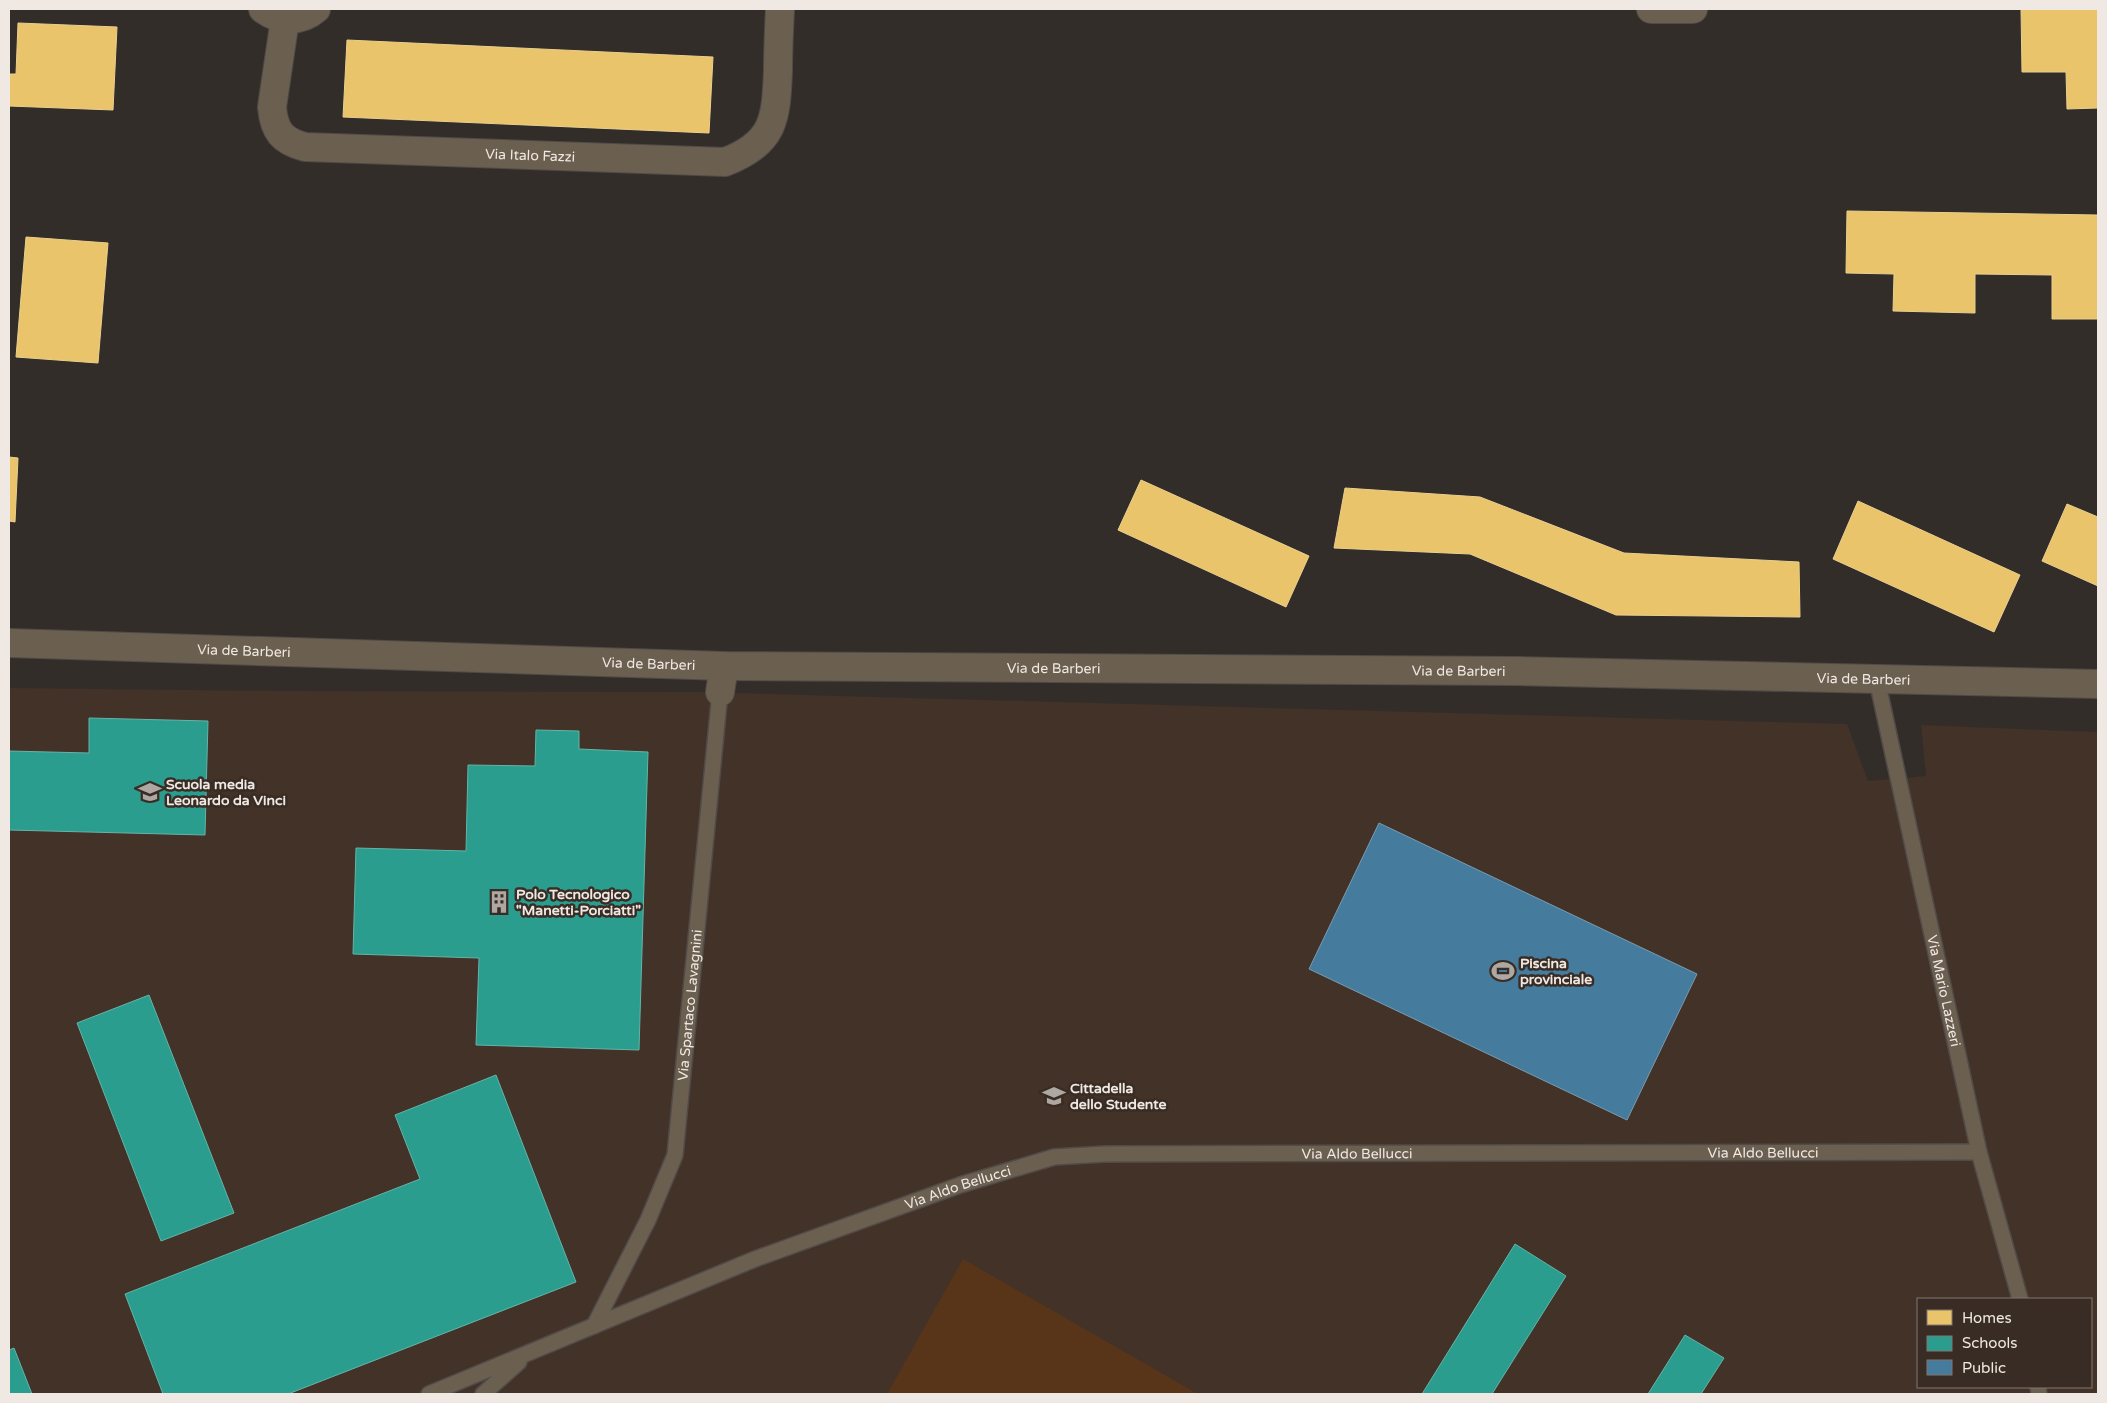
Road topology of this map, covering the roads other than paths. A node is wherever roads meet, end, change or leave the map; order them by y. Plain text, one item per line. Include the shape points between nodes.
1 (316, 9) edge
2 (780, 9) edge
3 (1651, 9) edge
4 (1692, 9) edge
5 (274, 14) edge
6 (9, 643) edge
7 (722, 679) junction
8 (1877, 680) junction
9 (2098, 684) edge
10 (1979, 1152) junction
11 (2020, 1298) edge
12 (594, 1326) junction
13 (529, 1353) junction
14 (429, 1394) edge
15 (482, 1394) edge

1 - 5 street via 298,18
2 - 5 street, Via Italo Fazzi via 777,104 773,122 753,148 725,162 292,144 276,127 273,117
3 - 4 street
6 - 7 street, Via de Barberi
7 - 8 street, Via de Barberi via 1518,671
7 - 12 lane, Via Spartaco Lavagnini via 675,1155 648,1220
8 - 9 street, Via de Barberi
8 - 10 lane, Via Mario Lazzeri
10 - 11 lane, Via Mario Lazzeri
10 - 12 lane, Via Aldo Bellucci via 1115,1154 1054,1157 960,1185 755,1259
12 - 13 lane
13 - 14 lane
13 - 15 lane

